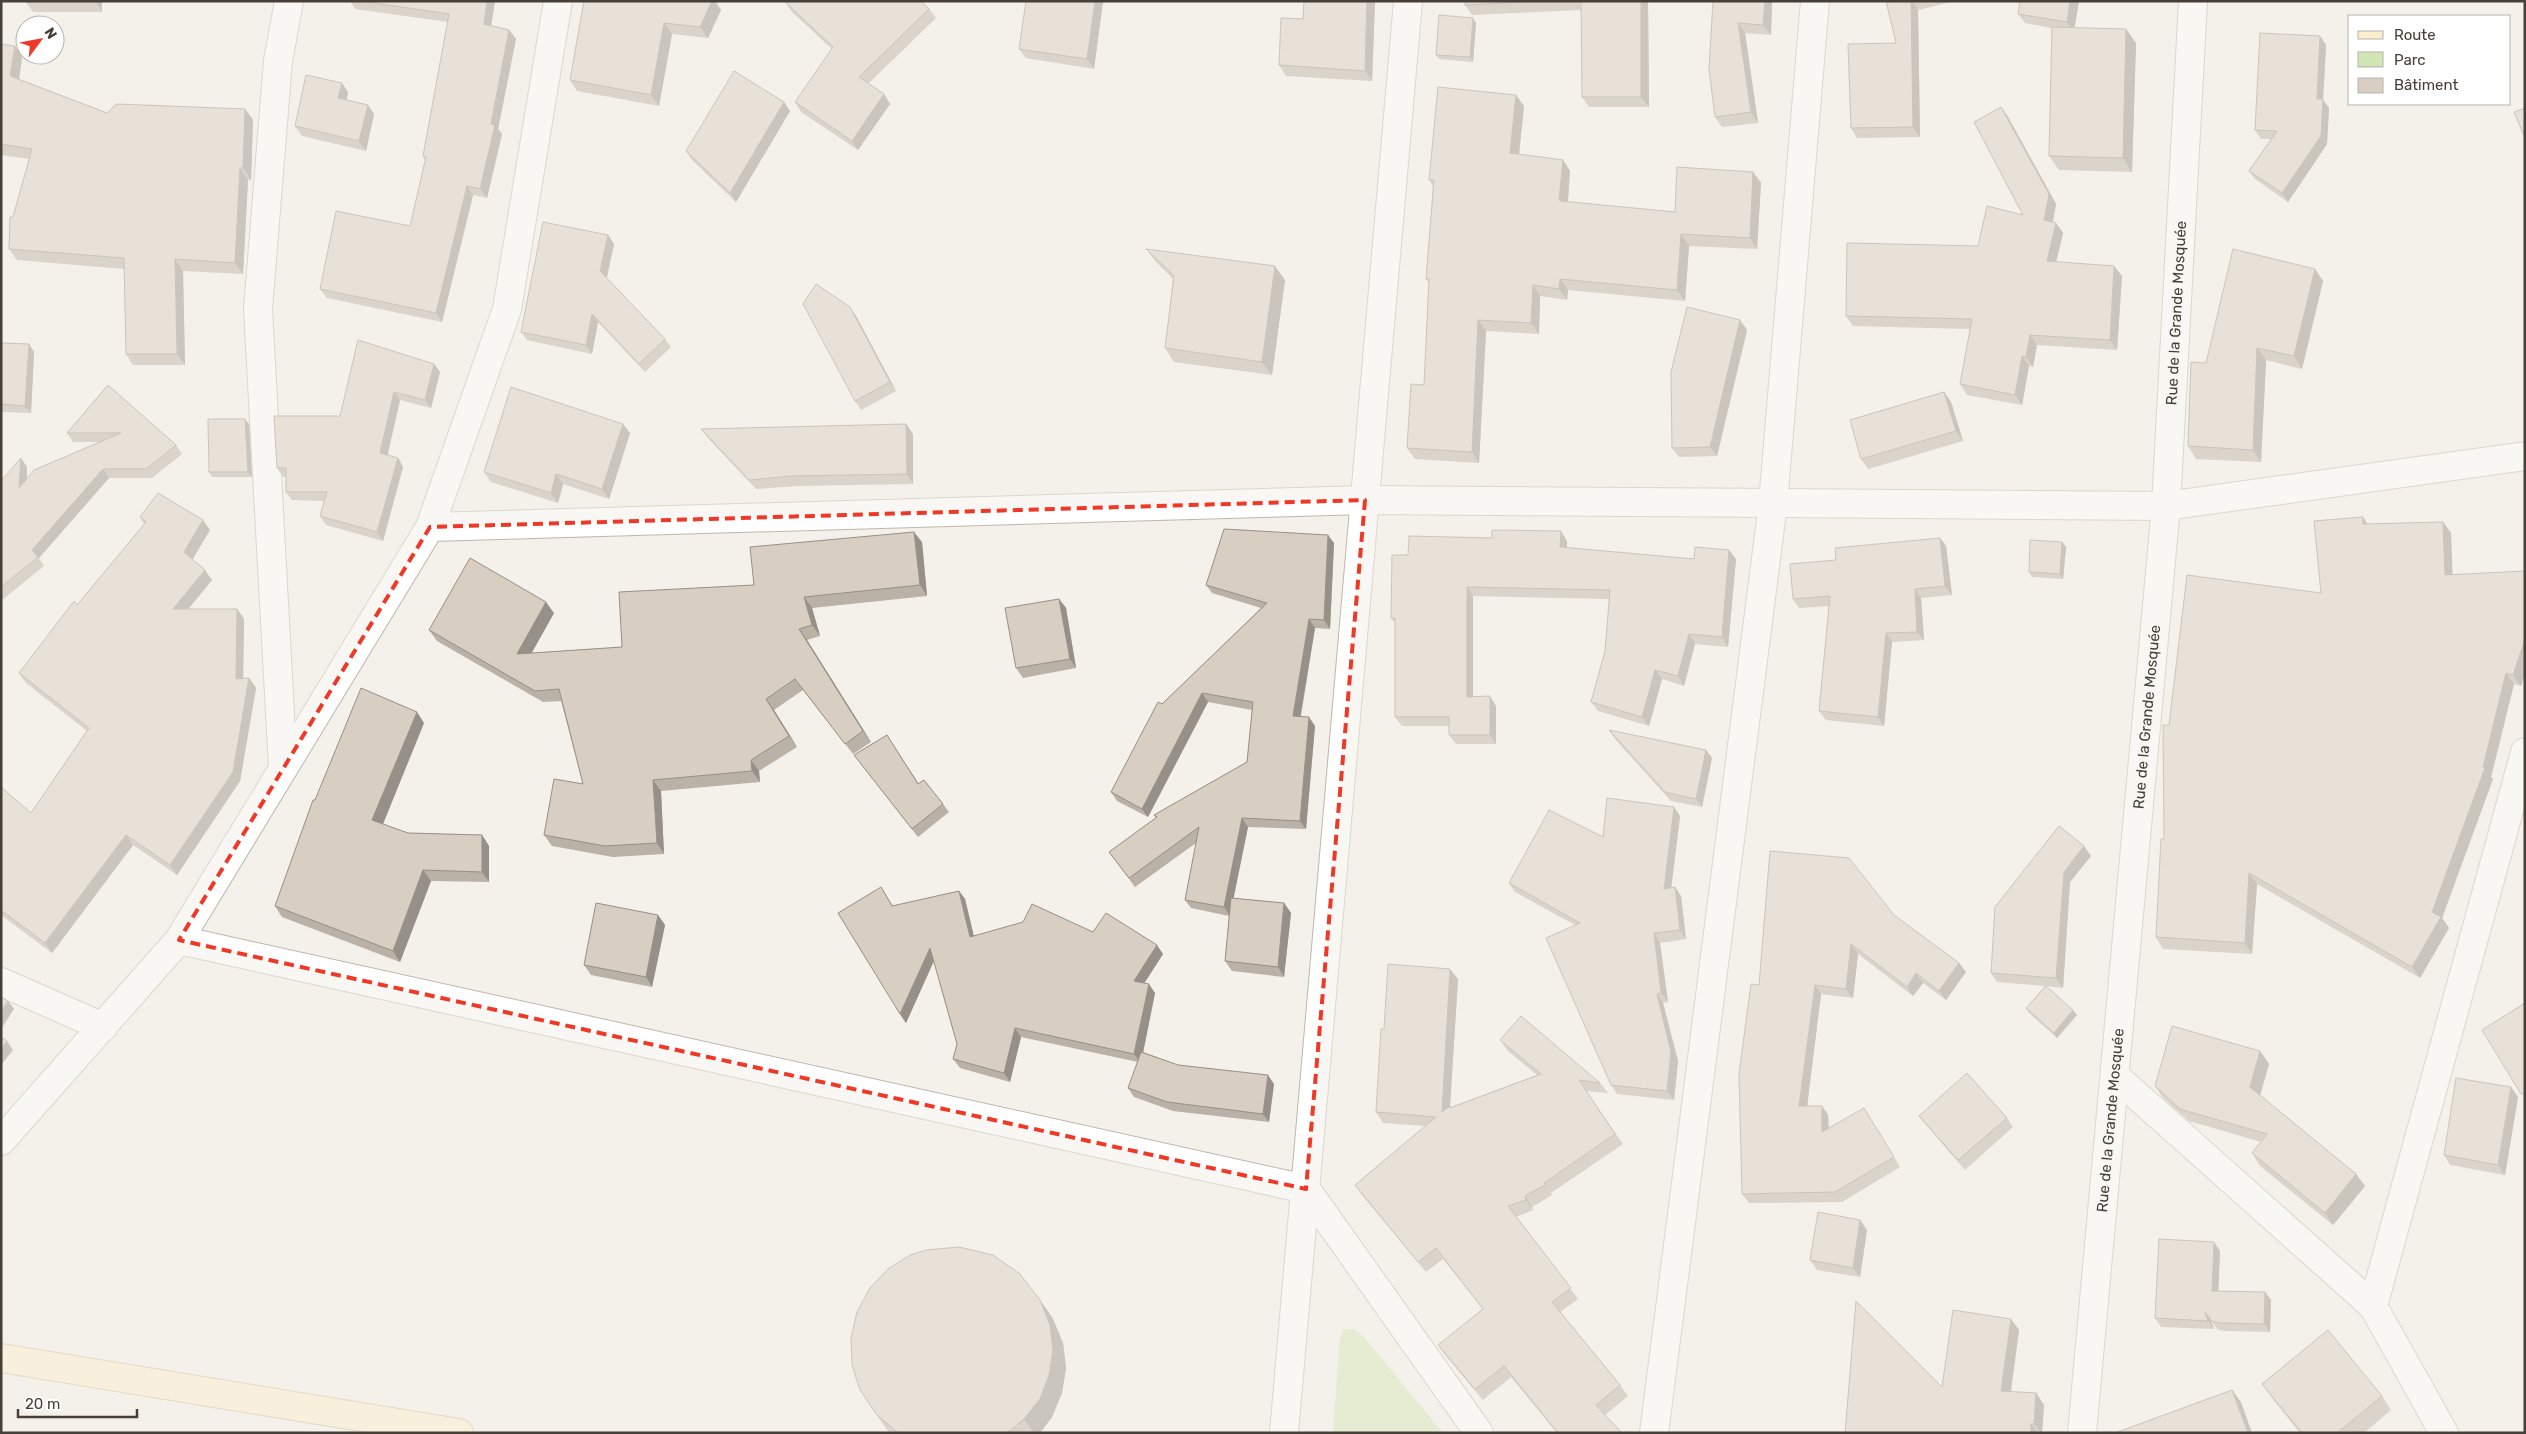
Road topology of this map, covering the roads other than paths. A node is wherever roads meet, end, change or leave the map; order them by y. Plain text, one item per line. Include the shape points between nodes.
1 (289, 1) edge
2 (558, 1) edge
3 (1408, 1) edge
4 (1815, 1) edge
5 (2193, 1) edge
6 (2525, 456) edge
7 (1364, 500) junction
8 (1773, 504) junction
9 (2166, 506) junction
10 (430, 527) junction
11 (2525, 752) edge
12 (283, 768) junction
13 (178, 940) junction
14 (1, 982) edge
15 (103, 1026) junction
16 (2115, 1076) junction
17 (1, 1142) edge
18 (1306, 1189) junction
19 (2373, 1306) junction
20 (1, 1358) edge
21 (460, 1433) edge
22 (1284, 1433) edge
23 (1479, 1433) edge
24 (1654, 1433) edge
25 (2082, 1433) edge
26 (2444, 1433) edge

1 - 12 street via 278,62 258,309
2 - 10 street via 507,308
3 - 7 street
4 - 8 street
5 - 9 street, Rue de la Grande Mosquée
6 - 9 street
7 - 8 street
7 - 10 street
7 - 18 street
8 - 9 street
8 - 24 street
9 - 16 street, Rue de la Grande Mosquée
10 - 12 street
11 - 19 street
12 - 13 street
13 - 15 street
13 - 18 street
14 - 15 street
15 - 17 street
16 - 19 street
16 - 25 street, Rue de la Grande Mosquée
18 - 22 street
18 - 23 street
19 - 26 street
20 - 21 street

